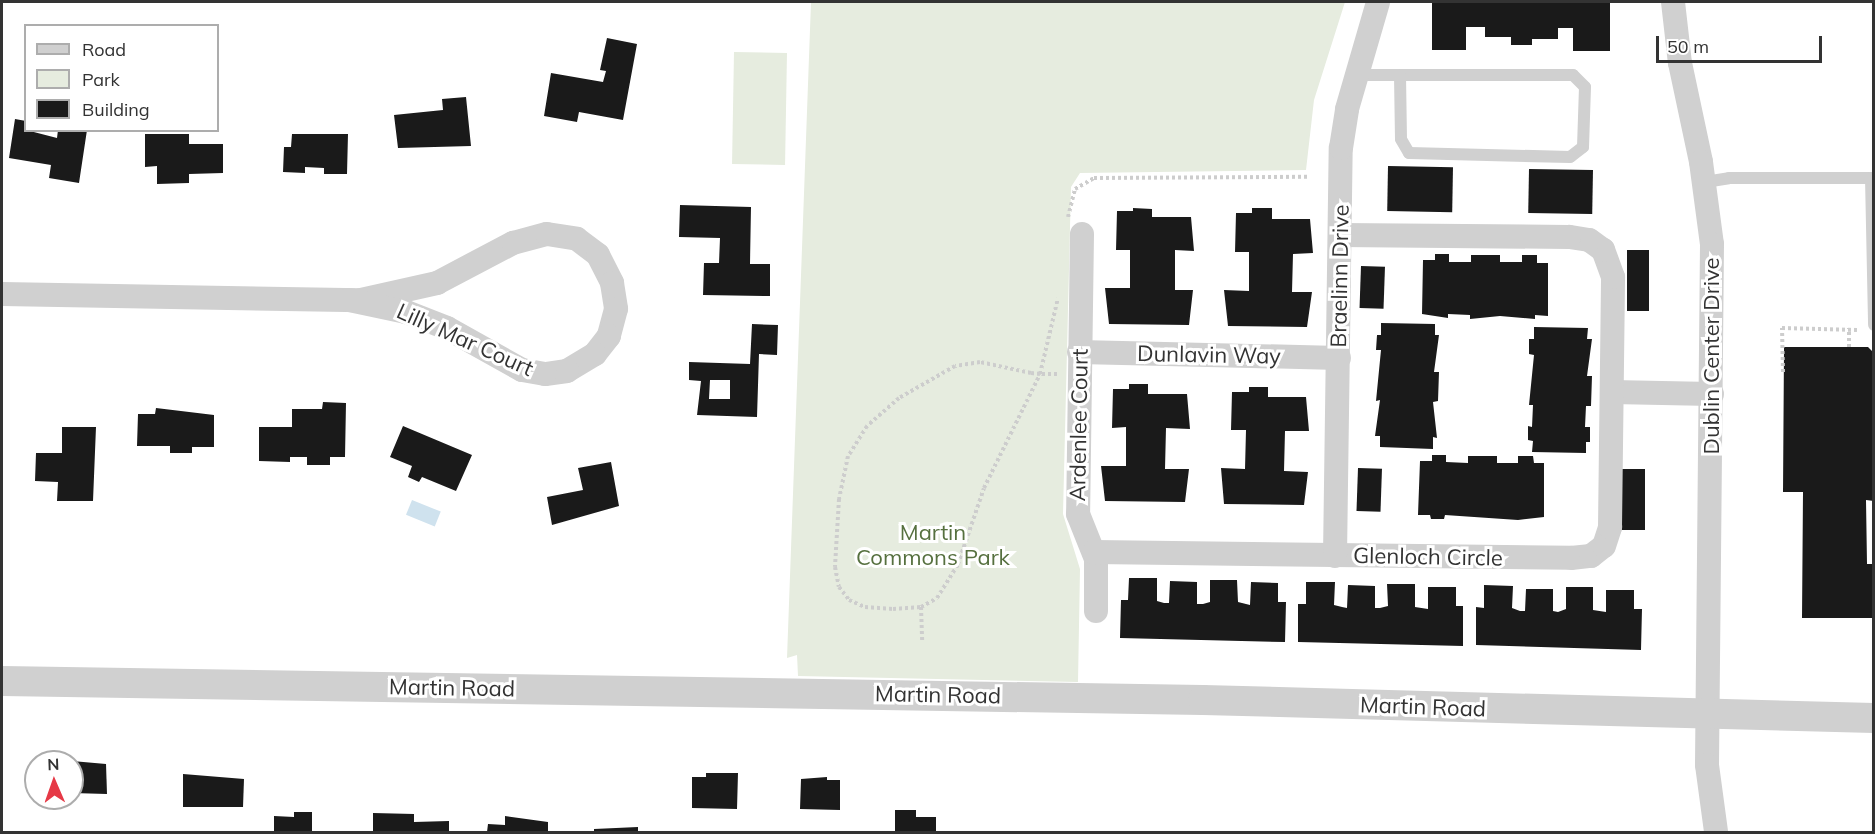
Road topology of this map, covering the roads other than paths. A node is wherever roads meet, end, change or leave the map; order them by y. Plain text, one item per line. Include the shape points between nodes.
1 (1378, 2) edge
2 (1673, 2) edge
3 (1357, 75) junction
4 (1400, 75) junction
5 (1705, 182) junction
6 (1074, 231) road end
7 (1340, 235) junction
8 (2, 294) edge
9 (349, 300) junction
10 (1874, 325) edge
11 (1079, 352) junction
12 (1339, 358) junction
13 (1612, 392) junction
14 (1712, 394) junction
15 (1094, 552) junction
16 (1335, 556) junction
17 (1096, 612) dead end
18 (2, 681) edge
19 (1708, 714) junction
20 (1874, 718) edge
21 (1716, 832) edge

1 - 3 street, Braelinn Drive
2 - 5 street, Dublin Center Drive via 1680,63
3 - 4 lane
3 - 7 street, Braelinn Drive via 1343,126
4 - 4 lane via 1577,77 1585,89 1582,149 1570,157 1409,153 1401,139
5 - 10 lane via 1730,178 1871,178
5 - 14 street, Dublin Center Drive via 1713,264
6 - 11 street, Ardenlee Court
7 - 12 street, Braelinn Drive
7 - 13 street, Glenloch Circle via 1569,237 1597,244 1609,257 1612,277
8 - 9 street, Lilly Mar Court
9 - 9 street, Lilly Mar Court via 428,285 526,238 559,235 585,244 604,263 612,283 616,319 603,345 587,360 567,371 534,373 406,312
11 - 12 street, Dunlavin Way
11 - 15 street, Ardenlee Court via 1078,514
12 - 16 street, Braelinn Drive
13 - 14 street
13 - 16 street, Glenloch Circle via 1610,527 1608,539 1599,552 1571,558
14 - 19 street, Dublin Center Drive
15 - 16 street, Glenloch Circle
15 - 17 street, Ardenlee Court
18 - 19 street, Martin Road via 1191,700
19 - 20 street, Martin Road
19 - 21 street, Dublin Center Drive via 1707,778

